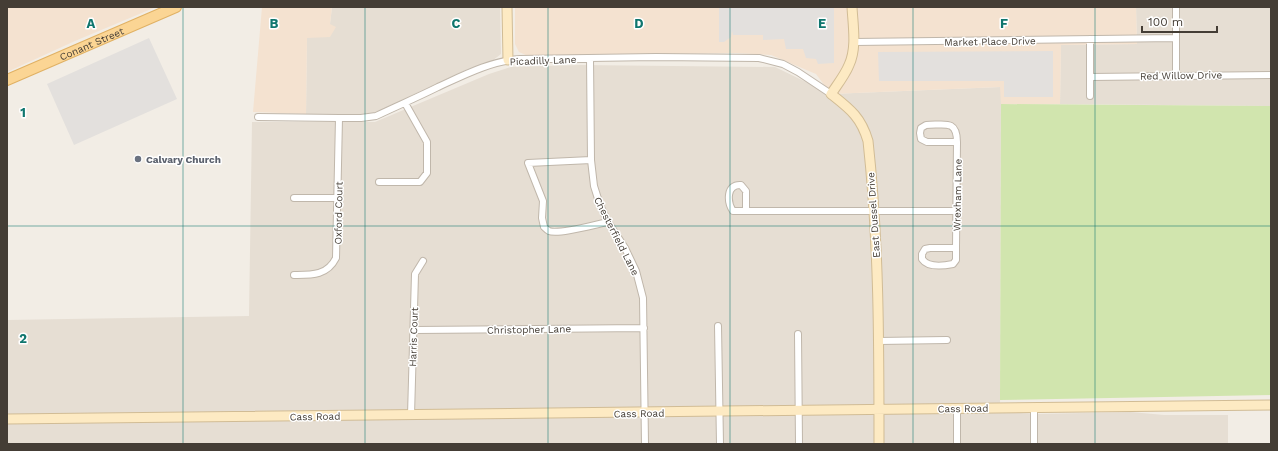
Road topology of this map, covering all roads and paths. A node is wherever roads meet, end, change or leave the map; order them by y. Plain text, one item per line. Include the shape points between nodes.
1 (176, 7) edge
2 (507, 7) edge
3 (852, 7) edge
4 (1176, 7) edge
5 (1175, 38) junction
6 (1090, 40) junction
7 (854, 42) junction
8 (590, 58) junction
9 (508, 60) junction
10 (1176, 75) junction
11 (1271, 75) edge
12 (1090, 77) junction
13 (7, 80) edge
14 (831, 94) junction
15 (1090, 96) dead end
16 (405, 102) junction
17 (258, 117) dead end
18 (339, 118) junction
19 (957, 142) junction
20 (591, 160) junction
21 (379, 182) dead end
22 (294, 198) dead end
23 (338, 198) junction
24 (874, 210) junction
25 (746, 211) junction
26 (956, 211) junction
27 (608, 222) junction
28 (956, 248) junction
29 (423, 261) dead end
30 (294, 274) dead end
31 (718, 326) dead end
32 (644, 328) junction
33 (414, 330) junction
34 (798, 334) dead end
35 (947, 340) dead end
36 (878, 341) junction
37 (1271, 405) edge
38 (1034, 407) junction
39 (957, 408) junction
40 (879, 409) junction
41 (799, 411) junction
42 (720, 412) junction
43 (646, 413) junction
44 (411, 415) junction
45 (7, 419) edge
46 (646, 444) edge
47 (720, 444) edge
48 (799, 444) edge
49 (879, 444) edge
50 (957, 444) edge
51 (1034, 444) edge

1 - 13 main road, Conant Street
2 - 9 street
3 - 7 street
4 - 5 street
5 - 6 street, Market Place Drive
5 - 10 street
6 - 7 street, Market Place Drive
6 - 12 street
7 - 14 street via 849,65
8 - 9 street, Picadilly Lane
8 - 14 street, Picadilly Lane via 759,58 783,64
8 - 20 street, Chesterfield Lane
9 - 16 street, Picadilly Lane via 460,76
10 - 11 street, Red Willow Drive
10 - 12 street, Red Willow Drive
12 - 15 street
14 - 24 street, East Dussel Drive via 852,110 865,131
16 - 18 street, Picadilly Lane via 376,116
16 - 21 street via 427,142 427,173 420,182
17 - 18 street, Picadilly Lane
18 - 23 street, Oxford Court
19 - 19 street, Wrexham Lane via 957,130 950,125 926,125 921,128 921,139 927,142
19 - 26 street, Wrexham Lane
20 - 27 street, Chesterfield Lane via 596,195
20 - 27 street via 528,163 543,201 544,227 549,231 582,228
22 - 23 street
23 - 30 street, Oxford Court via 337,254 333,264 323,272
24 - 25 street
24 - 26 street
24 - 36 street, East Dussel Drive
25 - 25 street via 746,191 741,185 736,185 730,189 730,206 733,211
26 - 28 street, Wrexham Lane
27 - 32 street, Chesterfield Lane via 636,271 643,298
28 - 28 street, Wrexham Lane via 956,260 953,264 929,265 922,259 925,249
29 - 33 street, Harris Court via 415,274
31 - 42 street
32 - 33 street, Christopher Lane
32 - 43 street, Chesterfield Lane
33 - 44 street, Harris Court
34 - 41 street
35 - 36 street
36 - 40 street, East Dussel Drive
37 - 38 street, Cass Road
38 - 39 street, Cass Road
38 - 51 street
39 - 40 street, Cass Road
39 - 50 street
40 - 41 street, Cass Road
40 - 49 street, East Dussel Drive
41 - 42 street, Cass Road
41 - 48 street
42 - 43 street, Cass Road
42 - 47 street
43 - 44 street, Cass Road
43 - 46 street, Chesterfield Lane
44 - 45 street, Cass Road

